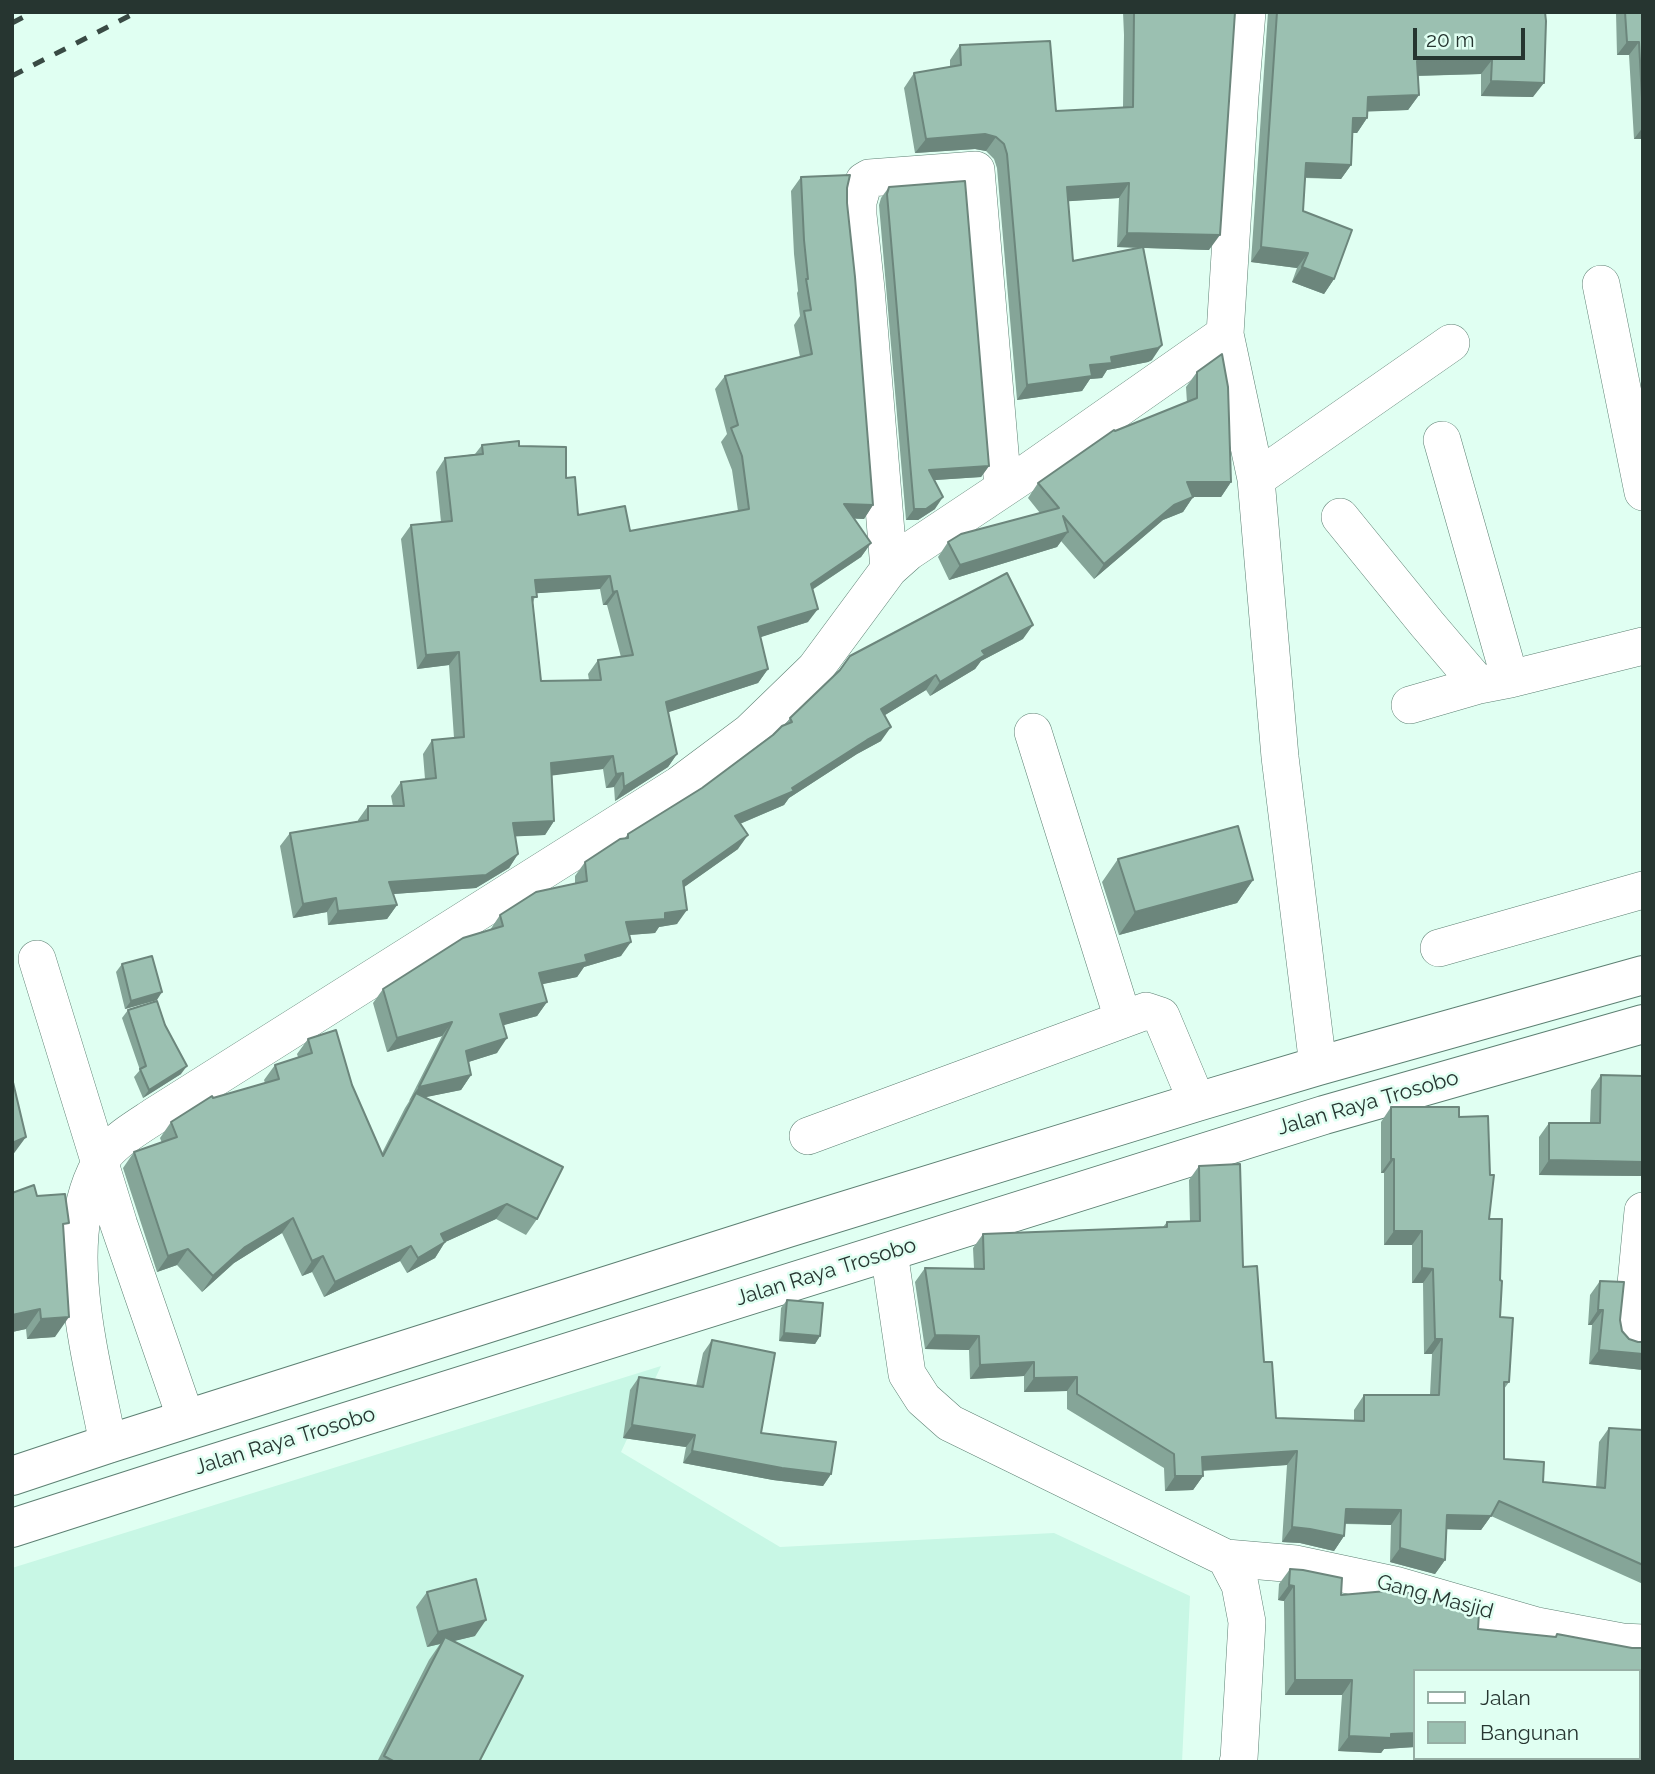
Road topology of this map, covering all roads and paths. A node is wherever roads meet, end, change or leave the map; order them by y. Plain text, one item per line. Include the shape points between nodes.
1 (1247, 12) edge
2 (1601, 284) dead end
3 (1225, 334) junction
4 (1451, 343) dead end
5 (1442, 440) dead end
6 (1256, 479) junction
7 (1003, 488) junction
8 (1643, 492) edge
9 (1340, 517) dead end
10 (889, 569) junction
11 (1643, 646) edge
12 (1494, 682) junction
13 (1410, 705) dead end
14 (1033, 732) dead end
15 (1643, 890) edge
16 (1439, 948) dead end
17 (37, 959) dead end
18 (1643, 975) edge
19 (1123, 1018) junction
20 (1643, 1024) edge
21 (1318, 1066) junction
22 (1197, 1102) junction
23 (808, 1136) dead end
24 (100, 1164) junction
25 (1643, 1210) edge
26 (889, 1252) junction
27 (1631, 1336) edge
28 (186, 1419) junction
29 (108, 1444) junction
30 (12, 1476) edge
31 (12, 1528) edge
32 (1226, 1558) junction
33 (1643, 1643) edge
34 (1240, 1761) edge

1 - 3 street
2 - 8 street
3 - 6 street
3 - 7 street
4 - 6 street
5 - 12 street
6 - 21 street via 1280,757
7 - 10 street
7 - 10 street via 976,170 869,178 864,181 858,215
9 - 12 street via 1427,624
10 - 24 street via 815,669 750,732 678,785 156,1115 127,1135
11 - 12 street
12 - 13 street
14 - 19 street
15 - 16 street
17 - 24 street
18 - 21 highway
19 - 22 street via 1146,1011 1161,1016
19 - 23 street
20 - 26 highway, Jalan Raya Trosobo via 1324,1115
21 - 22 highway
22 - 28 highway
24 - 28 street
24 - 29 street via 89,1186 79,1242 81,1306
25 - 27 street
26 - 31 highway, Jalan Raya Trosobo
26 - 32 street via 907,1374 923,1399 950,1423
28 - 29 highway
29 - 30 highway
32 - 33 street, Gang Masjid via 1296,1564 1395,1585 1537,1626
32 - 34 street via 1240,1585 1247,1622

